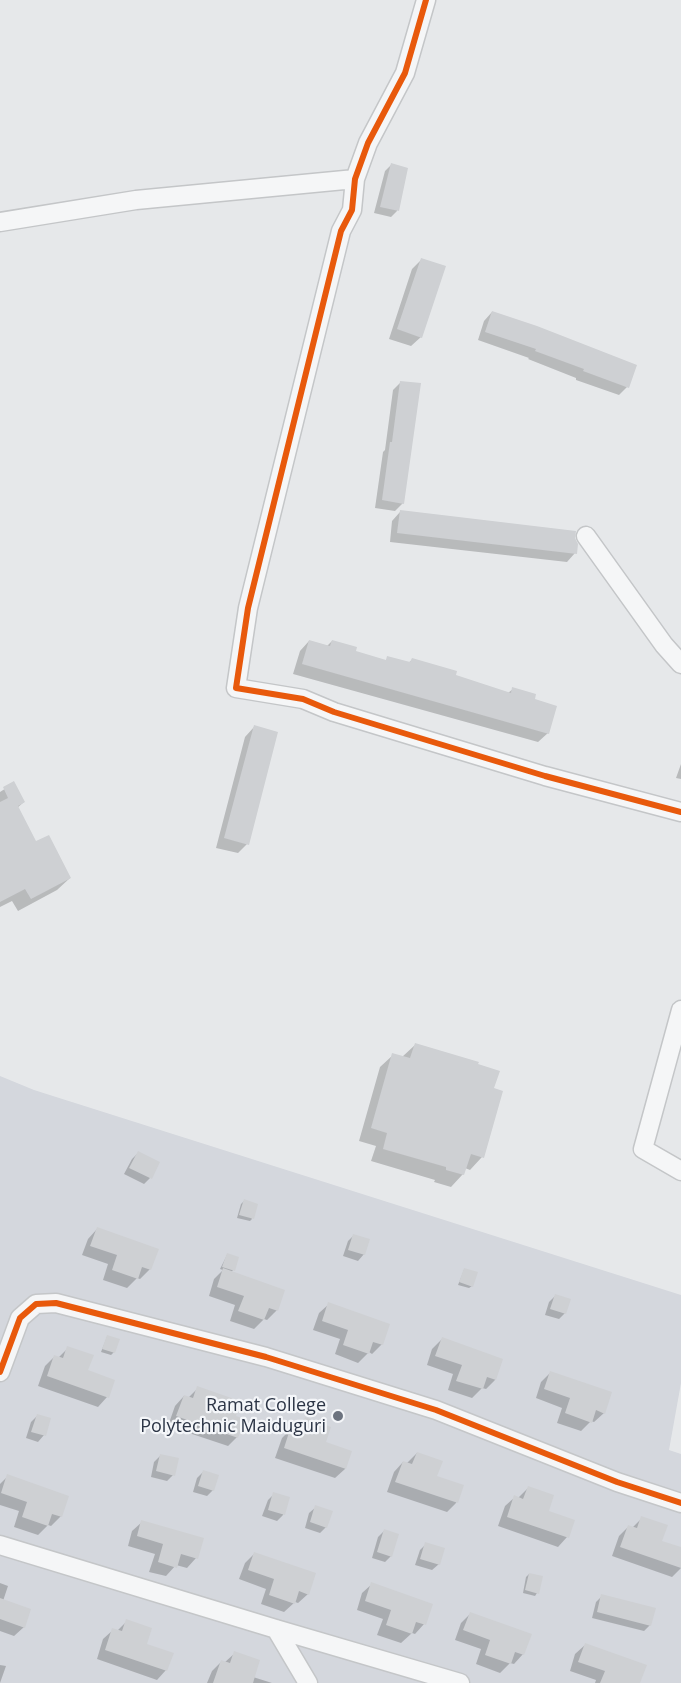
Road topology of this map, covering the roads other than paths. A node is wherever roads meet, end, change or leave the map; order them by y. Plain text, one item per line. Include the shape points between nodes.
1 (426, 0) edge
2 (355, 179) junction
3 (0, 222) edge
4 (586, 536) dead end
5 (681, 664) edge
6 (681, 812) edge
7 (681, 1010) edge
8 (681, 1171) edge
9 (0, 1372) edge
10 (681, 1503) edge
11 (0, 1545) edge
12 (276, 1629) junction
13 (308, 1683) edge
14 (460, 1683) edge

1 - 2 street via 405,73 368,143
2 - 3 street via 136,200
2 - 6 street via 352,210 341,231 248,608 236,688 303,699 545,776
4 - 5 street via 663,645
7 - 8 street via 643,1149
9 - 10 street via 20,1318 36,1304 56,1303 266,1357 436,1410 616,1482
11 - 12 street
12 - 13 street
12 - 14 street

